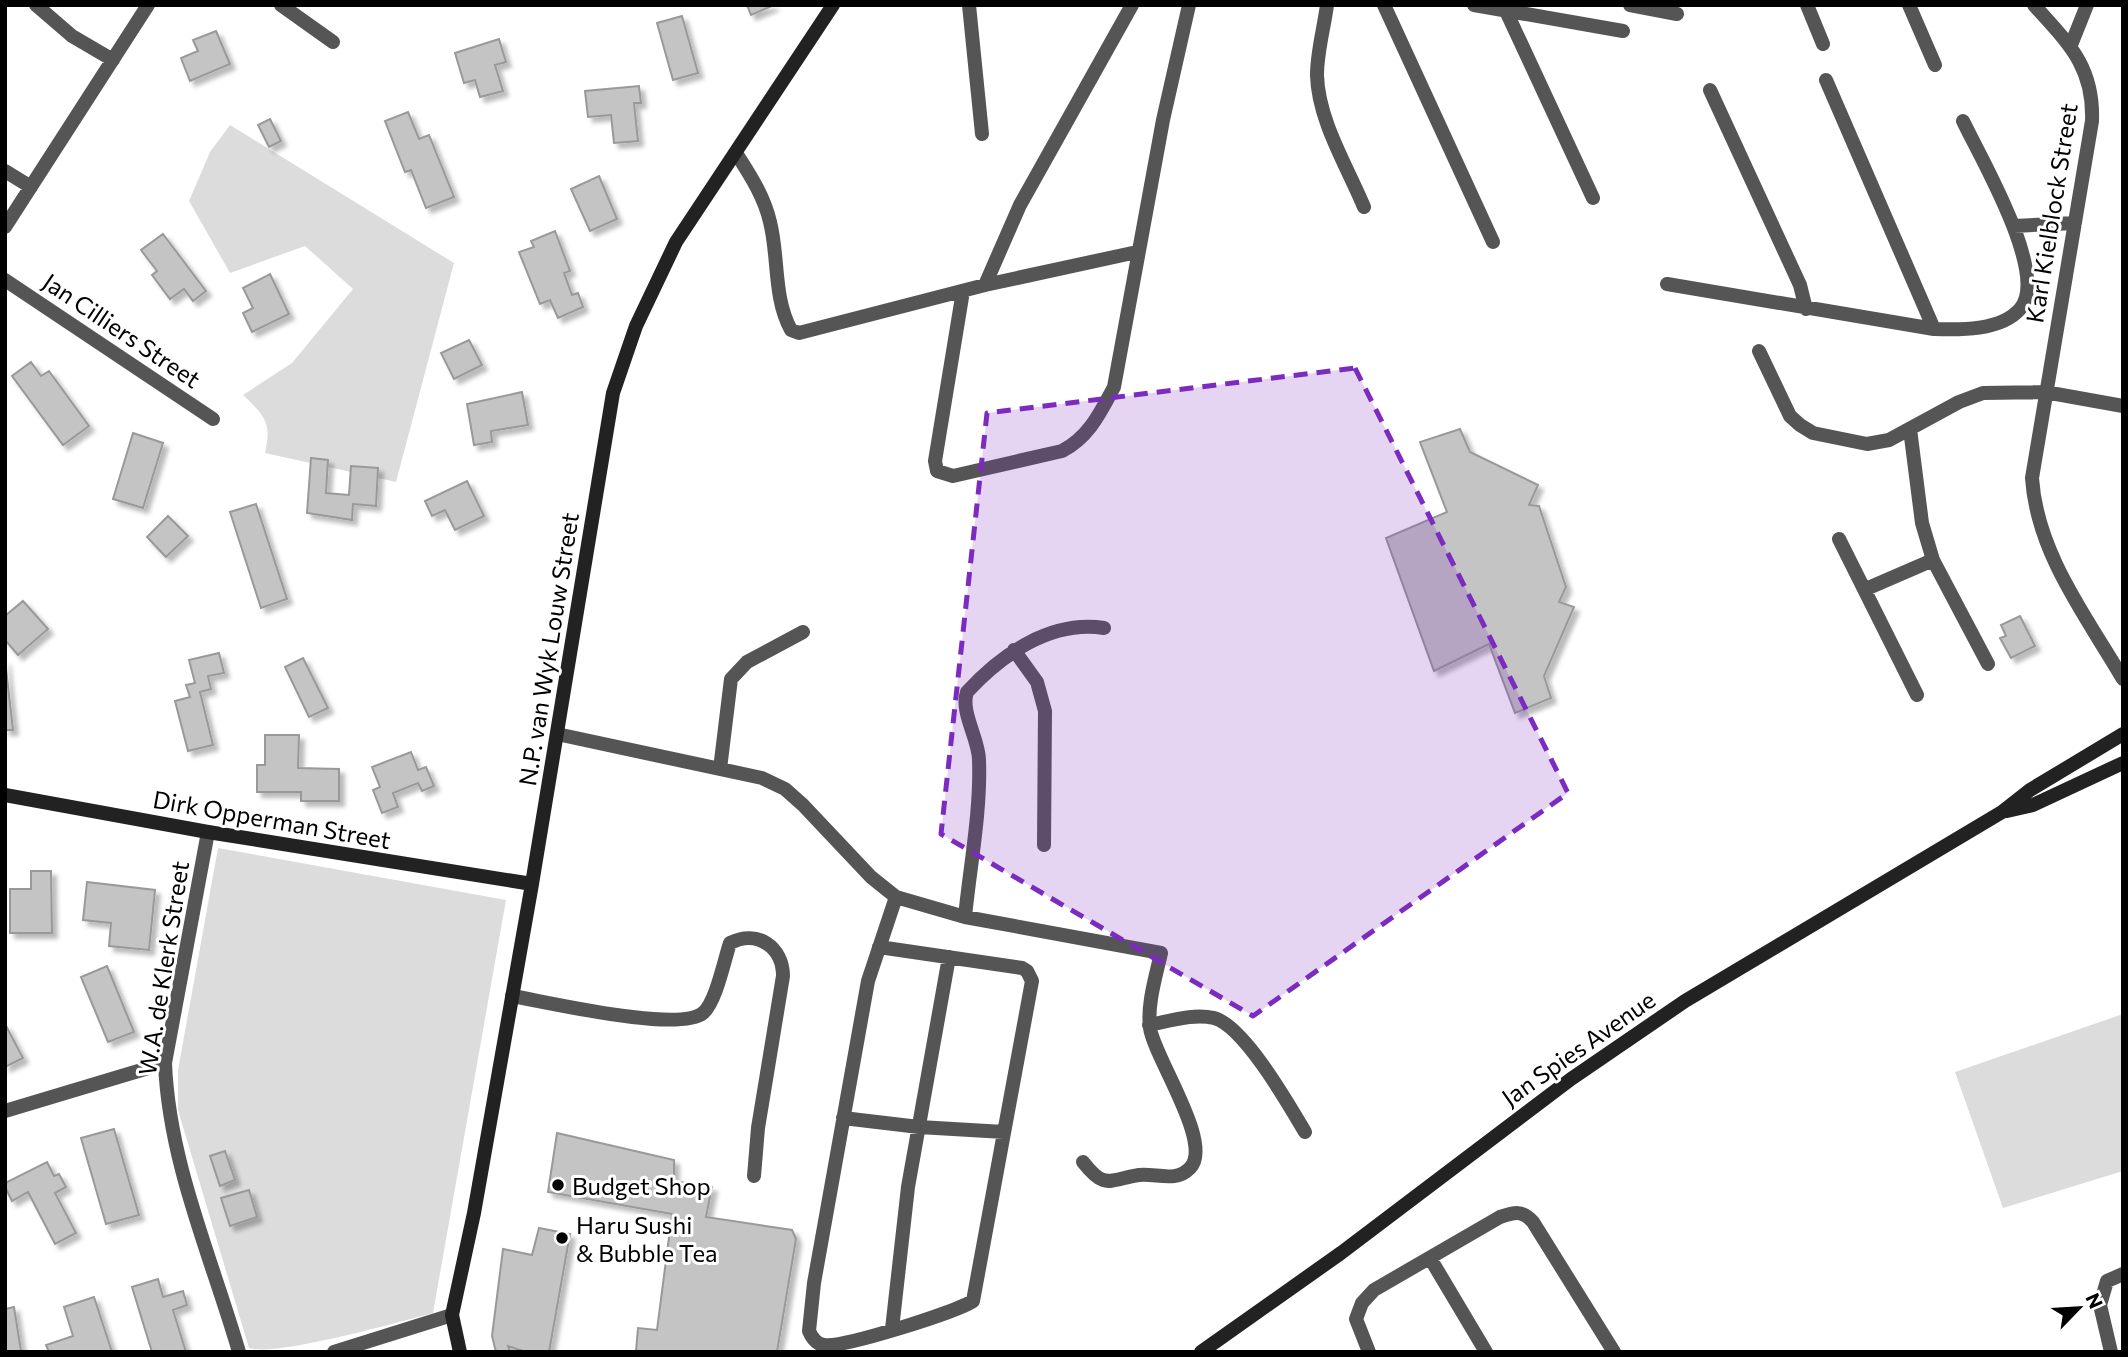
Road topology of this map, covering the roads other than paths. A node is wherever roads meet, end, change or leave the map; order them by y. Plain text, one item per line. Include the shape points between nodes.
1 (36, 5) edge
2 (148, 5) edge
3 (281, 5) edge
4 (833, 5) edge
5 (969, 5) edge
6 (1132, 5) edge
7 (1189, 5) edge
8 (1327, 5) edge
9 (1384, 5) edge
10 (1474, 5) edge
11 (1630, 5) edge
12 (1807, 5) edge
13 (1909, 5) edge
14 (2034, 5) edge
15 (2087, 5) edge
16 (1506, 11) junction
17 (1677, 14) dead end
18 (1623, 31) dead end
19 (333, 42) dead end
20 (1823, 44) dead end
21 (2071, 45) junction
22 (113, 60) junction
23 (1935, 65) dead end
24 (1826, 80) dead end
25 (1710, 90) dead end
26 (1963, 121) dead end
27 (982, 134) dead end
28 (736, 153) junction
29 (5, 171) edge
30 (31, 187) junction
31 (1592, 198) dead end
32 (1364, 207) dead end
33 (2075, 223) junction
34 (2014, 226) junction
35 (5, 227) edge
36 (1493, 242) dead end
37 (1137, 252) junction
38 (5, 280) edge
39 (1667, 284) dead end
40 (985, 285) junction
41 (963, 291) junction
42 (1806, 309) junction
43 (1934, 329) junction
44 (1759, 351) dead end
45 (2045, 392) junction
46 (2123, 406) edge
47 (213, 419) dead end
48 (1910, 429) junction
49 (1839, 539) dead end
50 (1933, 560) junction
51 (1866, 589) junction
52 (1104, 628) dead end
53 (803, 632) dead end
54 (1014, 650) junction
55 (1988, 664) dead end
56 (2123, 678) edge
57 (1917, 695) dead end
58 (557, 734) junction
59 (2123, 734) edge
60 (2123, 763) edge
61 (720, 769) junction
62 (5, 795) edge
63 (2002, 812) junction
64 (208, 832) junction
65 (1044, 845) dead end
66 (533, 884) junction
67 (896, 897) junction
68 (965, 917) junction
69 (879, 947) junction
70 (949, 957) junction
71 (512, 996) junction
72 (1150, 1025) junction
73 (165, 1063) junction
74 (5, 1111) edge
75 (843, 1118) junction
76 (919, 1128) junction
77 (1004, 1132) junction
78 (1305, 1132) dead end
79 (1083, 1162) dead end
80 (754, 1176) dead end
81 (1430, 1258) junction
82 (2123, 1274) edge
83 (452, 1315) junction
84 (892, 1329) junction
85 (1211, 1349) edge
86 (239, 1352) edge
87 (334, 1352) edge
88 (460, 1352) edge
89 (1369, 1352) edge
90 (1486, 1352) edge
91 (1614, 1352) edge
92 (2110, 1352) edge

1 - 22 street via 72,36
2 - 22 street
3 - 19 street
4 - 28 street, N.P. van Wyk Louw Street
5 - 27 street
6 - 40 street via 1020,205
7 - 37 street
8 - 32 street via 1317,73 1322,109
9 - 36 street
10 - 16 street
11 - 17 street
12 - 20 street
13 - 23 street
14 - 21 street, Karl Kielblock Street
15 - 21 street
16 - 18 street
16 - 31 street
21 - 33 street, Karl Kielblock Street via 2093,98
22 - 30 street
24 - 43 street
25 - 42 street via 1800,285
26 - 34 street
28 - 41 street via 764,200 781,304 791,330 810,331
28 - 58 street, N.P. van Wyk Louw Street via 676,242 636,326 613,393
29 - 30 street
30 - 35 street
33 - 34 street
33 - 45 street, Karl Kielblock Street
34 - 43 street via 2029,269 2025,303 2019,311 1986,325
37 - 40 street
37 - 41 street via 1114,387 1093,426 1062,452 950,476 937,471 935,461
38 - 47 street, Jan Cilliers Street
39 - 42 street
40 - 41 street
42 - 43 street
44 - 48 street via 1790,416 1813,433 1867,444
45 - 46 street
45 - 48 street via 1983,393
45 - 56 street, Karl Kielblock Street via 2032,478 2038,523 2052,556
48 - 50 street via 1922,523
49 - 51 street
50 - 51 street
50 - 55 street
51 - 57 street
52 - 54 street via 1051,632
53 - 61 street via 747,662 731,679
54 - 65 street via 1031,671 1043,701
54 - 68 street via 976,682 964,699 977,739 979,766
58 - 61 street
58 - 66 street, N.P. van Wyk Louw Street
59 - 63 street, Jan Spies Avenue
60 - 63 street, Jan Spies Avenue via 2033,805
61 - 67 street via 762,778 785,789
62 - 64 street, Dirk Opperman Street
63 - 85 street, Jan Spies Avenue via 1685,1001 1571,1079
64 - 66 street, Dirk Opperman Street
64 - 73 street, W.A. de Klerk Street
66 - 71 street, N.P. van Wyk Louw Street
67 - 68 street
67 - 69 street
68 - 72 street via 1161,953
69 - 70 street
69 - 75 street via 868,981
70 - 76 street
70 - 77 street via 1022,968 1031,976
71 - 80 street via 666,1022 692,1018 710,1005 730,943 748,938 771,945 782,960 783,976
71 - 83 street, N.P. van Wyk Louw Street
72 - 78 street via 1201,1016 1218,1019 1270,1073
72 - 79 street via 1154,1045 1185,1105 1196,1155 1191,1168 1175,1177 1139,1175 1108,1182 1096,1178
73 - 74 street
73 - 86 street, W.A. de Klerk Street via 166,1102 178,1162
75 - 76 street
75 - 84 street via 809,1331 825,1346
76 - 77 street
76 - 84 street
77 - 84 street via 973,1301
81 - 89 street via 1374,1290 1362,1303 1357,1327
81 - 90 street
81 - 91 street via 1500,1217 1525,1213
82 - 92 street via 2108,1281 2100,1305
83 - 87 street
83 - 88 street, N.P. van Wyk Louw Street

